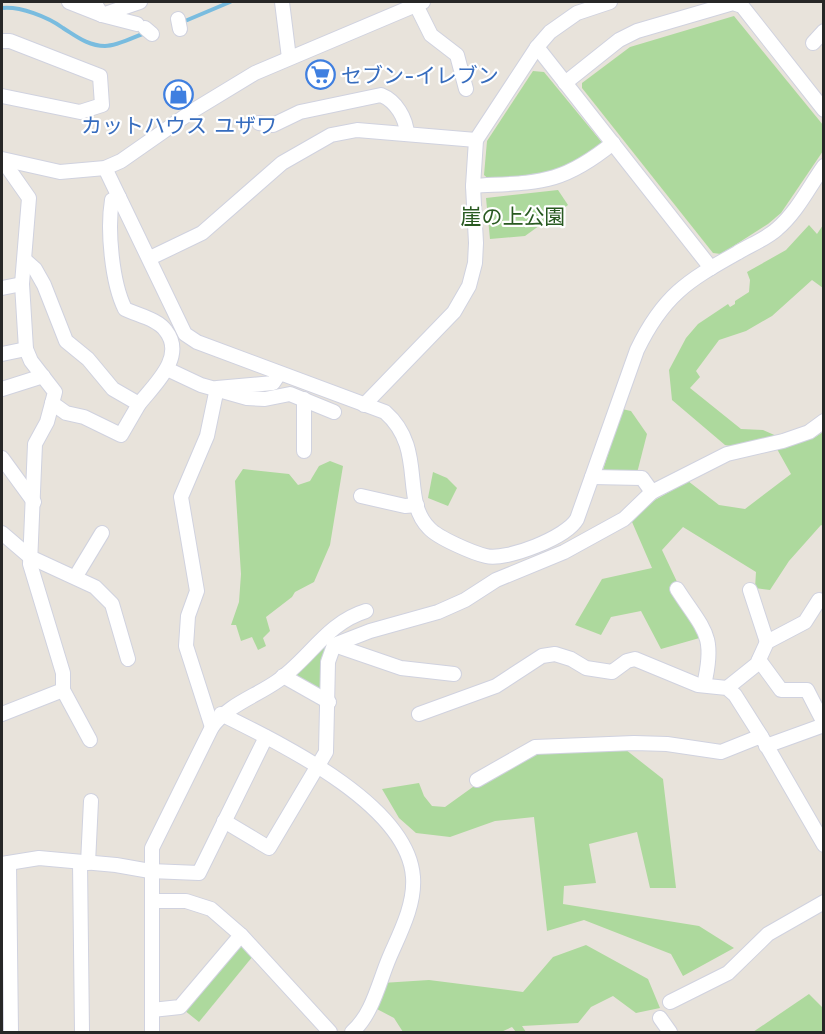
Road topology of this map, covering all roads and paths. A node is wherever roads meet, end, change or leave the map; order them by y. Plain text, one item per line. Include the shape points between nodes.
1 (69, 2) edge
2 (94, 2) edge
3 (141, 2) edge
4 (282, 2) edge
5 (610, 2) edge
6 (419, 3) edge
7 (102, 15) junction
8 (145, 29) dead end
9 (824, 31) edge
10 (2, 41) edge
11 (813, 43) dead end
12 (537, 47) junction
13 (289, 58) junction
14 (565, 83) junction
15 (466, 88) dead end
16 (2, 96) edge
17 (824, 110) edge
18 (259, 123) dead end
19 (407, 134) junction
20 (476, 140) junction
21 (612, 143) junction
22 (5, 160) edge
23 (824, 166) edge
24 (105, 168) junction
25 (473, 186) junction
26 (118, 197) junction
27 (150, 258) junction
28 (26, 261) junction
29 (711, 268) junction
30 (22, 284) junction
31 (2, 288) edge
32 (26, 349) junction
33 (2, 354) edge
34 (167, 369) junction
35 (279, 374) junction
36 (43, 376) junction
37 (217, 388) junction
38 (2, 389) edge
39 (304, 399) junction
40 (52, 403) junction
41 (139, 404) junction
42 (364, 405) junction
43 (334, 412) dead end
44 (824, 421) edge
45 (304, 451) dead end
46 (2, 458) edge
47 (592, 477) junction
48 (652, 492) junction
49 (361, 496) dead end
50 (34, 502) junction
51 (417, 505) junction
52 (2, 533) edge
53 (102, 533) dead end
54 (30, 557) junction
55 (76, 576) junction
56 (677, 590) dead end
57 (750, 590) dead end
58 (819, 600) dead end
59 (366, 611) dead end
60 (767, 642) junction
61 (334, 645) junction
62 (128, 659) dead end
63 (759, 660) junction
64 (454, 674) dead end
65 (283, 676) junction
66 (704, 686) junction
67 (727, 688) junction
68 (63, 690) junction
69 (329, 702) junction
70 (2, 714) edge
71 (221, 714) junction
72 (419, 714) dead end
73 (207, 724) junction
74 (824, 724) edge
75 (266, 736) junction
76 (90, 740) dead end
77 (764, 740) junction
78 (320, 766) junction
79 (477, 780) dead end
80 (91, 801) dead end
81 (224, 821) junction
82 (824, 845) edge
83 (84, 862) junction
84 (5, 864) edge
85 (150, 871) junction
86 (152, 901) junction
87 (824, 902) edge
88 (241, 935) junction
89 (670, 1002) dead end
90 (152, 1010) junction
91 (660, 1018) dead end
92 (11, 1032) edge
93 (82, 1032) edge
94 (152, 1032) edge
95 (330, 1032) edge
96 (352, 1032) edge
97 (670, 1032) edge

1 - 7 street
2 - 7 street
3 - 7 street
4 - 13 street
5 - 12 street via 568,18
6 - 13 street
6 - 15 street via 431,35 457,55
7 - 8 street
9 - 11 street
10 - 16 street via 100,76 102,105 80,112
12 - 14 street
12 - 20 street
13 - 24 street via 227,89
14 - 17 street via 619,40 637,31 733,3 741,6
14 - 21 street
18 - 19 street via 273,125 300,112 381,95 390,98 406,122
19 - 20 street
19 - 27 street via 357,130 314,143 260,180 202,233
20 - 25 street
21 - 25 street via 590,162 555,179
21 - 29 street
22 - 24 street via 60,172
22 - 28 street via 29,198
23 - 29 street via 775,231
24 - 26 street
25 - 42 street via 476,243 469,286 454,312
26 - 27 street
26 - 34 street via 112,200 109,217 118,296 124,309 166,330 171,343
27 - 35 street via 185,334
28 - 30 street
28 - 41 street via 44,285 66,341 113,388
29 - 47 street via 666,302 649,324
30 - 31 street
30 - 32 street
32 - 33 street
32 - 36 street
34 - 37 street
34 - 41 street
35 - 37 street via 273,383 261,386
35 - 42 street
36 - 38 street
36 - 40 street via 55,392
37 - 39 street via 247,398 290,394
37 - 73 street via 207,436 182,497 197,591 188,616 186,646
39 - 43 street
39 - 45 street
40 - 41 street via 66,413 121,435
40 - 50 street via 35,444
42 - 51 street via 385,412 398,423 407,439
44 - 48 street via 809,432 783,441 727,454
46 - 50 street
47 - 48 street via 642,478
47 - 51 street via 570,529 503,556 487,556 438,535 428,527
48 - 61 street via 624,519 564,552 496,580 465,600
49 - 51 street
50 - 54 street
52 - 54 street
53 - 55 street
54 - 55 street
54 - 68 street via 63,673
55 - 62 street via 112,604
56 - 66 street via 710,643
57 - 60 street
58 - 60 street via 806,622
59 - 65 street via 349,616 325,634
60 - 63 street
61 - 64 street via 401,668
61 - 69 street via 328,662
63 - 67 street
63 - 74 street via 781,690 807,690
65 - 69 street
65 - 71 street
66 - 67 street
66 - 72 street via 635,659 612,672 586,668 555,654 542,656 496,687
67 - 77 street
68 - 70 street
68 - 76 street
69 - 78 street via 326,752
71 - 73 street
71 - 75 street
73 - 85 street via 152,848
74 - 77 street
75 - 78 street
75 - 81 street
77 - 79 street via 721,752 634,743 535,747
77 - 82 street
78 - 81 street via 270,848
78 - 96 street via 351,788 398,838 413,875 413,891 403,926 370,1006
80 - 83 street
81 - 85 street via 199,873
83 - 84 street via 39,858
83 - 85 street
83 - 93 street
84 - 92 street
85 - 86 street
86 - 88 street via 186,902 212,909
86 - 90 street
87 - 89 street via 768,934 728,973
88 - 90 street via 180,1007
88 - 95 street
90 - 94 street
91 - 97 street

